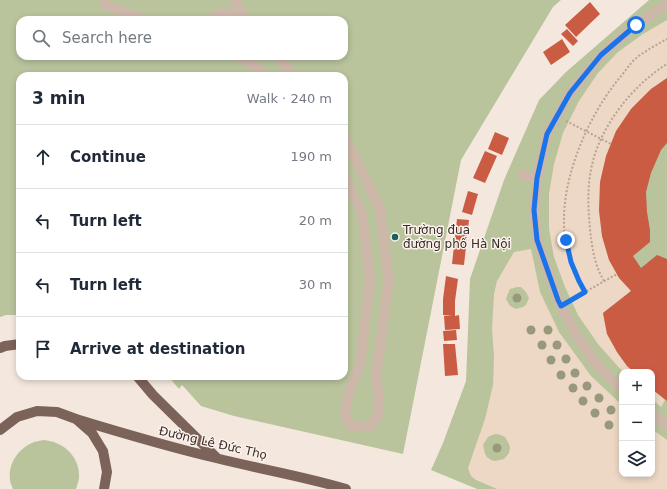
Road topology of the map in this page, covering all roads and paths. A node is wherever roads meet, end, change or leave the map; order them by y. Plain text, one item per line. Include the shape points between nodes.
1 (104, 0) edge
2 (235, 0) edge
3 (667, 4) edge
4 (136, 16) edge
5 (216, 16) edge
6 (236, 16) edge
7 (243, 16) edge
8 (667, 39) edge
9 (245, 60) edge
10 (280, 60) edge
11 (667, 64) edge
12 (261, 72) edge
13 (291, 72) edge
14 (568, 123) dead end
15 (586, 132) junction
16 (602, 139) junction
17 (348, 143) edge
18 (611, 144) dead end
19 (522, 175) dead end
20 (537, 178) junction
21 (348, 183) edge
22 (617, 274) dead end
23 (604, 281) junction
24 (585, 292) junction
25 (561, 306) junction
26 (16, 345) edge
27 (0, 348) edge
28 (140, 380) edge
29 (619, 386) edge
30 (655, 416) edge
31 (17, 417) junction
32 (76, 419) junction
33 (0, 420) edge
34 (667, 425) edge
35 (0, 430) edge
36 (217, 458) junction
37 (104, 489) edge
38 (346, 489) edge

1 - 4 lane via 105,5
2 - 7 lane
3 - 20 lane via 636,25 601,55 570,93 547,134
5 - 6 lane via 224,12
8 - 15 path via 634,60 600,105
9 - 12 lane
10 - 13 lane
11 - 16 path via 646,79 634,92 611,120
14 - 15 path
15 - 16 path
15 - 24 path via 574,163 566,194 564,217 571,262
16 - 18 path
16 - 23 path via 592,164 588,208 595,263
17 - 21 lane via 380,209 388,281 376,375 378,416 370,427 352,428 345,414 360,365 370,281 362,214
19 - 20 lane
20 - 25 lane via 534,210 537,240
22 - 23 path
23 - 24 path
24 - 25 path
25 - 29 lane via 594,361
26 - 27 main road
28 - 36 main road
30 - 34 lane
31 - 32 main road, Đường Lê Đức Thọ via 36,411 57,412
31 - 33 main road
31 - 35 main road
32 - 36 main road, Đường Lê Đức Thọ
32 - 37 main road via 92,433 103,451 107,472
36 - 38 main road, Đường Lê Đức Thọ

